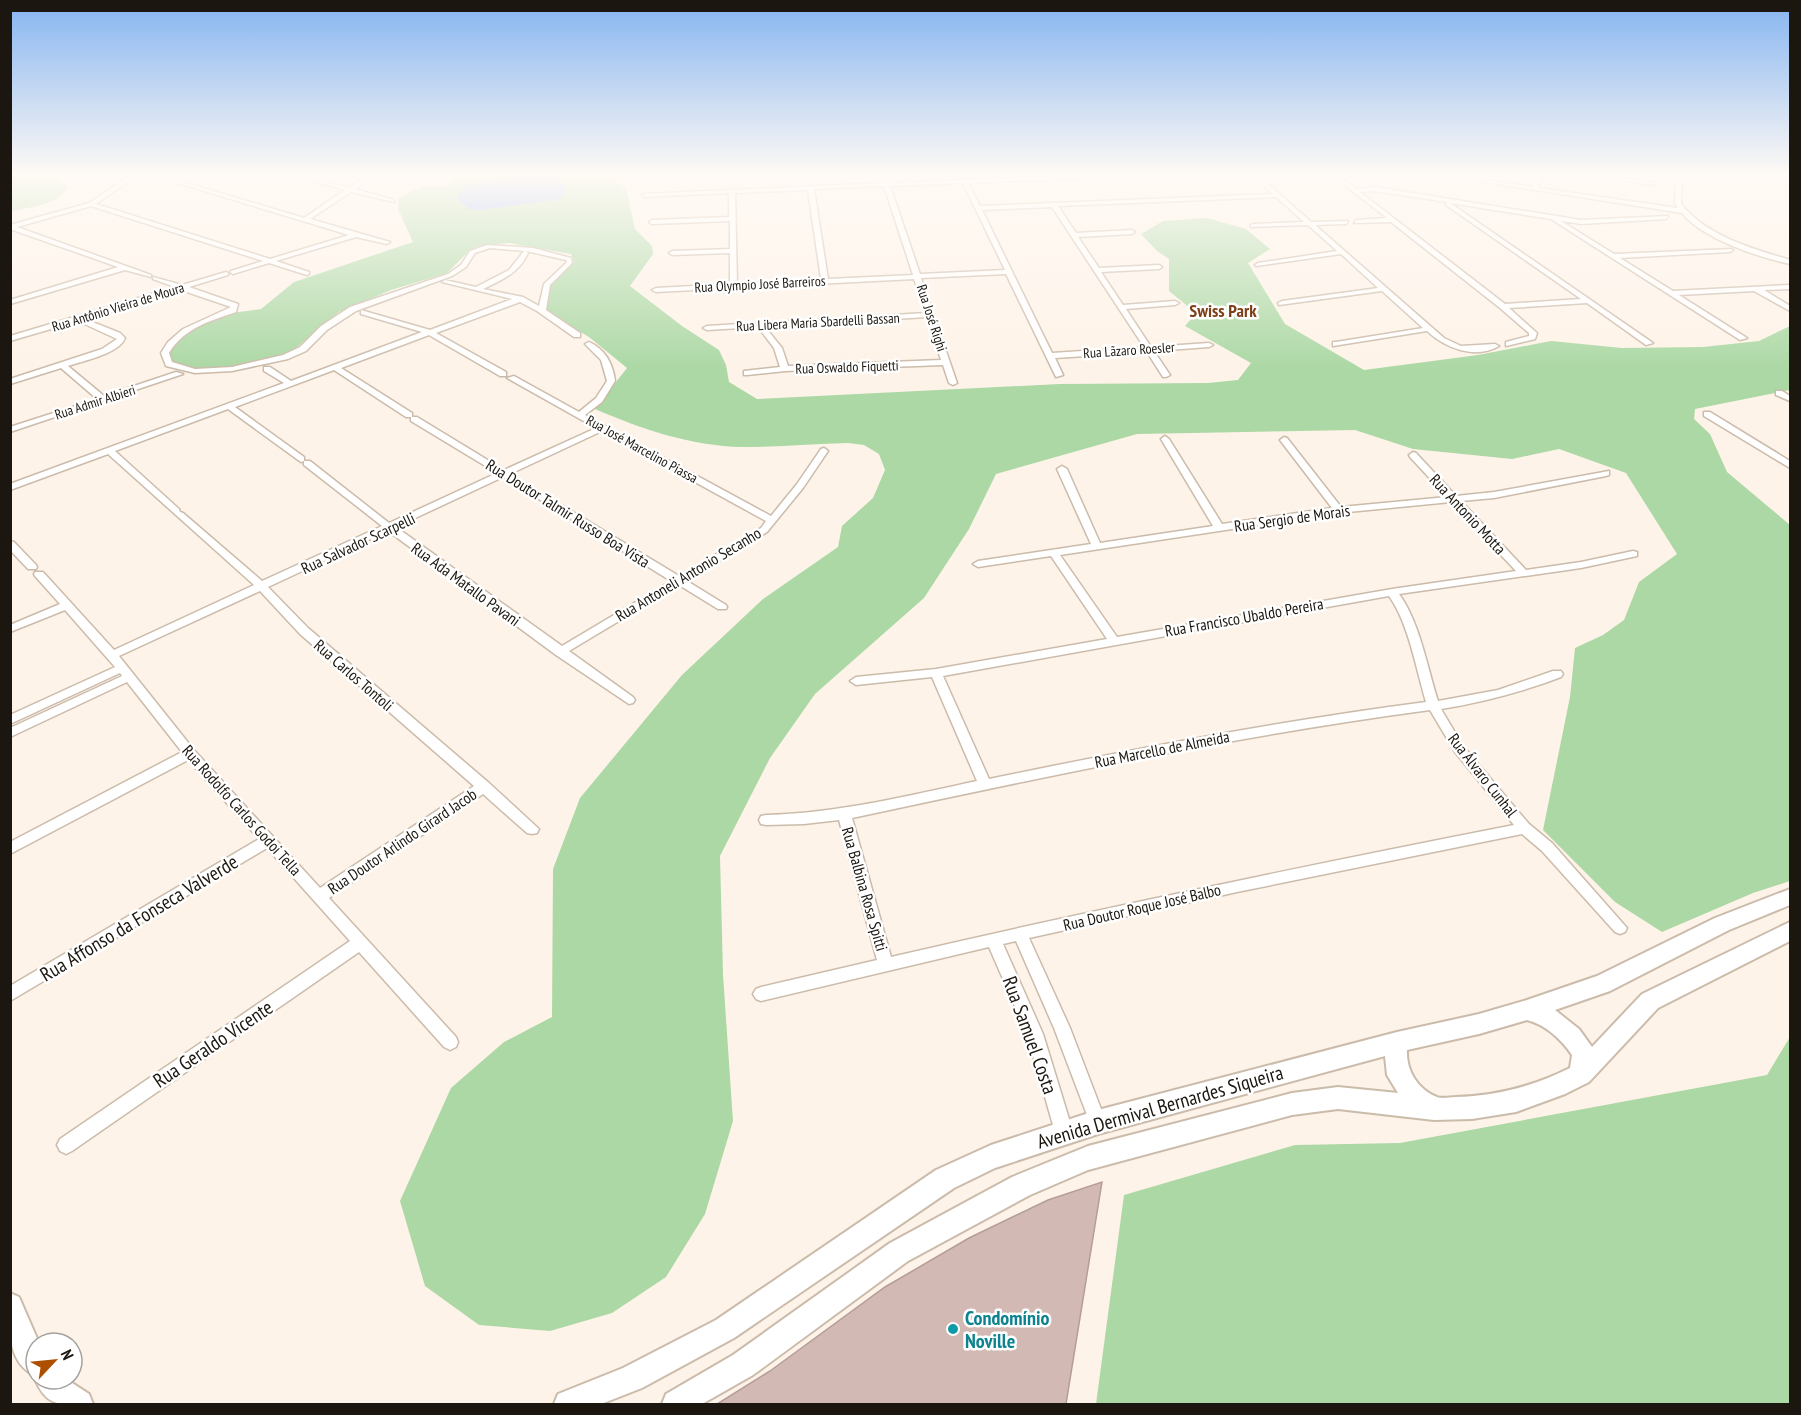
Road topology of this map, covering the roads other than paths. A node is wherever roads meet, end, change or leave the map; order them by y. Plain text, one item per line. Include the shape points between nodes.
1 (44, 239) edge
2 (203, 239) edge
3 (343, 239) edge
4 (374, 239) edge
5 (733, 239) edge
6 (819, 239) edge
7 (905, 239) edge
8 (993, 239) edge
9 (1077, 239) edge
10 (1329, 239) edge
11 (1416, 239) edge
12 (1500, 239) edge
13 (1587, 239) edge
14 (1729, 239) edge
15 (387, 242) dead end
16 (733, 250) junction
17 (1730, 250) dead end
18 (1344, 252) junction
19 (525, 253) dead end
20 (672, 254) dead end
21 (1614, 256) junction
22 (274, 261) junction
23 (1791, 262) edge
24 (1258, 265) dead end
25 (1160, 267) dead end
26 (123, 268) junction
27 (1098, 270) junction
28 (1008, 272) junction
29 (307, 273) dead end
30 (918, 276) junction
31 (825, 281) junction
32 (445, 282) dead end
33 (734, 286) junction
34 (1791, 287) edge
35 (181, 288) junction
36 (477, 289) junction
37 (1385, 289) junction
38 (1756, 289) junction
39 (656, 290) dead end
40 (10, 291) edge
41 (1674, 293) junction
42 (25, 298) junction
43 (520, 299) junction
44 (1590, 301) junction
45 (10, 302) edge
46 (1175, 303) dead end
47 (1282, 303) dead end
48 (1503, 306) junction
49 (1122, 307) junction
50 (1791, 309) edge
51 (542, 310) junction
52 (364, 312) dead end
53 (930, 315) junction
54 (79, 320) junction
55 (760, 325) junction
56 (707, 328) dead end
57 (1428, 329) junction
58 (429, 332) junction
59 (577, 335) dead end
60 (1743, 338) dead end
61 (10, 339) edge
62 (1649, 343) dead end
63 (589, 344) dead end
64 (1336, 344) dead end
65 (1509, 344) dead end
66 (1209, 345) dead end
67 (1495, 346) dead end
68 (1147, 348) junction
69 (1050, 356) junction
70 (946, 362) junction
71 (63, 365) junction
72 (335, 367) junction
73 (267, 369) dead end
74 (785, 369) junction
75 (747, 373) dead end
76 (179, 374) dead end
77 (1059, 375) dead end
78 (1166, 375) dead end
79 (10, 382) edge
80 (289, 383) junction
81 (953, 383) dead end
82 (1779, 393) dead end
83 (102, 399) junction
84 (1791, 399) edge
85 (229, 406) junction
86 (1707, 414) dead end
87 (580, 415) junction
88 (602, 428) junction
89 (10, 430) edge
90 (1165, 438) dead end
91 (1284, 440) dead end
92 (110, 451) junction
93 (824, 451) dead end
94 (1413, 455) dead end
95 (1791, 465) edge
96 (1062, 469) dead end
97 (1606, 472) dead end
98 (504, 473) junction
99 (10, 487) edge
100 (1454, 498) junction
101 (1338, 510) junction
102 (773, 521) junction
103 (390, 528) junction
104 (1219, 528) junction
105 (1096, 546) junction
106 (12, 548) edge
107 (1054, 553) junction
108 (1633, 554) dead end
109 (978, 564) dead end
110 (1523, 573) junction
111 (677, 580) junction
112 (262, 587) junction
113 (1392, 592) junction
114 (67, 605) junction
115 (722, 607) dead end
116 (10, 629) edge
117 (1113, 640) junction
118 (560, 652) junction
119 (112, 655) junction
120 (125, 672) junction
121 (936, 673) junction
122 (1557, 674) dead end
123 (856, 681) dead end
124 (629, 700) dead end
125 (1432, 705) junction
126 (10, 720) edge
127 (10, 733) edge
128 (190, 753) junction
129 (985, 784) junction
130 (484, 786) junction
131 (844, 814) junction
132 (765, 820) dead end
133 (1524, 828) junction
134 (532, 830) dead end
135 (267, 841) junction
136 (10, 849) edge
137 (320, 896) junction
138 (1791, 897) edge
139 (1620, 928) dead end
140 (1791, 931) edge
141 (1020, 934) junction
142 (993, 939) junction
143 (360, 943) junction
144 (886, 964) junction
145 (10, 994) edge
146 (761, 994) dead end
147 (1527, 1010) junction
148 (450, 1042) dead end
149 (1397, 1042) junction
150 (1581, 1074) junction
151 (1434, 1109) junction
152 (1098, 1122) junction
153 (1064, 1132) junction
154 (66, 1145) dead end
155 (10, 1306) edge
156 (24, 1343) edge
157 (59, 1391) edge
158 (79, 1404) edge
159 (568, 1404) edge
160 (676, 1404) edge

1 - 26 street
2 - 22 street
3 - 22 street, Rua Antônio Vieira de Moura
4 - 15 street
5 - 16 street
6 - 31 street
7 - 30 street, Rua José Righi
8 - 28 street
9 - 27 street
10 - 18 street
11 - 48 street
12 - 44 street
13 - 21 street
14 - 23 street
16 - 20 street
16 - 33 street
17 - 21 street
18 - 24 street
18 - 37 street
19 - 36 street via 508,274
21 - 41 street
22 - 29 street
22 - 35 street, Rua Antônio Vieira de Moura
25 - 27 street
26 - 35 street
26 - 42 street
27 - 49 street
28 - 30 street, Rua Olympio José Barreiros
28 - 69 street
30 - 31 street, Rua Olympio José Barreiros
30 - 53 street, Rua José Righi
31 - 33 street, Rua Olympio José Barreiros
32 - 36 street
33 - 39 street, Rua Olympio José Barreiros
34 - 38 street
35 - 51 street via 235,306 192,325 171,340 165,353 169,364 195,371 232,369 285,357 303,349 324,328 353,309 450,275 464,266 472,252 489,246 533,250 569,259 547,284
35 - 54 street, Rua Antônio Vieira de Moura
36 - 43 street
37 - 47 street
37 - 57 street
38 - 41 street
38 - 50 street
40 - 42 street
41 - 60 street
42 - 45 street
43 - 51 street
43 - 58 street
44 - 48 street
44 - 62 street
46 - 49 street
48 - 65 street via 1533,333 1532,337
49 - 68 street
51 - 59 street
52 - 58 street, Rua José Marcelino Piassa
53 - 55 street, Rua Libera Maria Sbardelli Bassan
53 - 70 street, Rua José Righi
54 - 61 street, Rua Antônio Vieira de Moura
54 - 71 street via 117,335 120,342
55 - 56 street, Rua Libera Maria Sbardelli Bassan
55 - 74 street via 778,348
57 - 64 street
57 - 67 street via 1455,348
58 - 72 street
58 - 87 street, Rua José Marcelino Piassa
63 - 87 street via 608,362 610,381 599,400
66 - 68 street, Rua Lãzaro Roesler
68 - 69 street, Rua Lãzaro Roesler
68 - 78 street
69 - 77 street
70 - 74 street, Rua Oswaldo Fiquetti
70 - 81 street, Rua José Righi
71 - 79 street
71 - 83 street
72 - 80 street
72 - 98 street, Rua Doutor Talmir Russo Boa Vista
73 - 80 street
74 - 75 street, Rua Oswaldo Fiquetti
76 - 83 street, Rua Admir Albieri
80 - 85 street
82 - 84 street
83 - 89 street, Rua Admir Albieri
85 - 92 street
85 - 103 street, Rua Ada Matallo Pavani
86 - 95 street
87 - 88 street, Rua José Marcelino Piassa
88 - 98 street, Rua Salvador Scarpelli
88 - 102 street, Rua José Marcelino Piassa
90 - 104 street
91 - 101 street
92 - 99 street
92 - 112 street, Rua Carlos Tontoli
93 - 102 street, Rua Antoneli Antonio Secanho
94 - 100 street, Rua Antonio Motta
96 - 105 street
97 - 100 street, Rua Sergio de Morais via 1513,492
98 - 103 street, Rua Salvador Scarpelli
98 - 111 street, Rua Doutor Talmir Russo Boa Vista
100 - 101 street, Rua Sergio de Morais
100 - 110 street, Rua Antonio Motta
101 - 104 street, Rua Sergio de Morais
102 - 111 street, Rua Antoneli Antonio Secanho via 747,541
103 - 112 street, Rua Salvador Scarpelli
103 - 118 street, Rua Ada Matallo Pavani
104 - 105 street, Rua Sergio de Morais
105 - 107 street, Rua Sergio de Morais
106 - 114 street, Rua Rodolfo Carlos Godoi Tella
107 - 109 street, Rua Sergio de Morais
107 - 117 street
108 - 110 street, Rua Francisco Ubaldo Pereira
110 - 113 street, Rua Francisco Ubaldo Pereira
111 - 115 street, Rua Doutor Talmir Russo Boa Vista
111 - 118 street, Rua Antoneli Antonio Secanho
112 - 119 street, Rua Salvador Scarpelli
112 - 130 street, Rua Carlos Tontoli via 304,631
113 - 117 street, Rua Francisco Ubaldo Pereira
113 - 125 street, Rua Álvaro Cunhal via 1410,628
114 - 116 street
114 - 119 street, Rua Rodolfo Carlos Godoi Tella
117 - 121 street, Rua Francisco Ubaldo Pereira
118 - 124 street, Rua Ada Matallo Pavani
119 - 120 street, Rua Rodolfo Carlos Godoi Tella
120 - 126 street
120 - 127 street
120 - 128 street, Rua Rodolfo Carlos Godoi Tella
121 - 123 street, Rua Francisco Ubaldo Pereira
121 - 129 street
122 - 125 street, Rua Marcello de Almeida via 1532,686
125 - 129 street, Rua Marcello de Almeida via 1214,739
125 - 133 street, Rua Álvaro Cunhal via 1459,749
128 - 135 street, Rua Rodolfo Carlos Godoi Tella
128 - 136 street
129 - 131 street, Rua Marcello de Almeida
130 - 134 street, Rua Carlos Tontoli
130 - 137 street, Rua Doutor Arlindo Girard Jacob
131 - 132 street, Rua Marcello de Almeida
131 - 144 street, Rua Balbina Rosa Spitti
133 - 139 street, Rua Álvaro Cunhal via 1547,847
133 - 141 street, Rua Doutor Roque José Balbo via 1284,875
135 - 137 street, Rua Rodolfo Carlos Godoi Tella
135 - 145 street, Rua Affonso da Fonseca Valverde
137 - 143 street, Rua Rodolfo Carlos Godoi Tella
138 - 147 main road, Avenida Dermival Bernardes Siqueira via 1722,924 1603,984
140 - 150 main road, Avenida Dermival Bernardes Siqueira via 1650,1001
141 - 142 street, Rua Doutor Roque José Balbo
141 - 152 street, Rua Samuel Costa
142 - 144 street, Rua Doutor Roque José Balbo
142 - 153 street, Rua Samuel Costa via 1035,1034
143 - 148 street, Rua Rodolfo Carlos Godoi Tella
143 - 154 street, Rua Geraldo Vicente
144 - 146 street, Rua Doutor Roque José Balbo
147 - 149 main road, Avenida Dermival Bernardes Siqueira
147 - 150 main road via 1545,1015 1571,1036 1583,1053
149 - 151 main road via 1396,1071 1400,1079
149 - 152 main road, Avenida Dermival Bernardes Siqueira
150 - 151 main road, Avenida Dermival Bernardes Siqueira via 1516,1101
151 - 160 main road, Avenida Dermival Bernardes Siqueira via 1338,1098 1292,1104 1088,1158 1022,1186 899,1252 743,1365
152 - 153 main road, Avenida Dermival Bernardes Siqueira
153 - 159 main road, Avenida Dermival Bernardes Siqueira via 991,1157 945,1179 725,1329 632,1378
155 - 156 main road
157 - 158 main road

